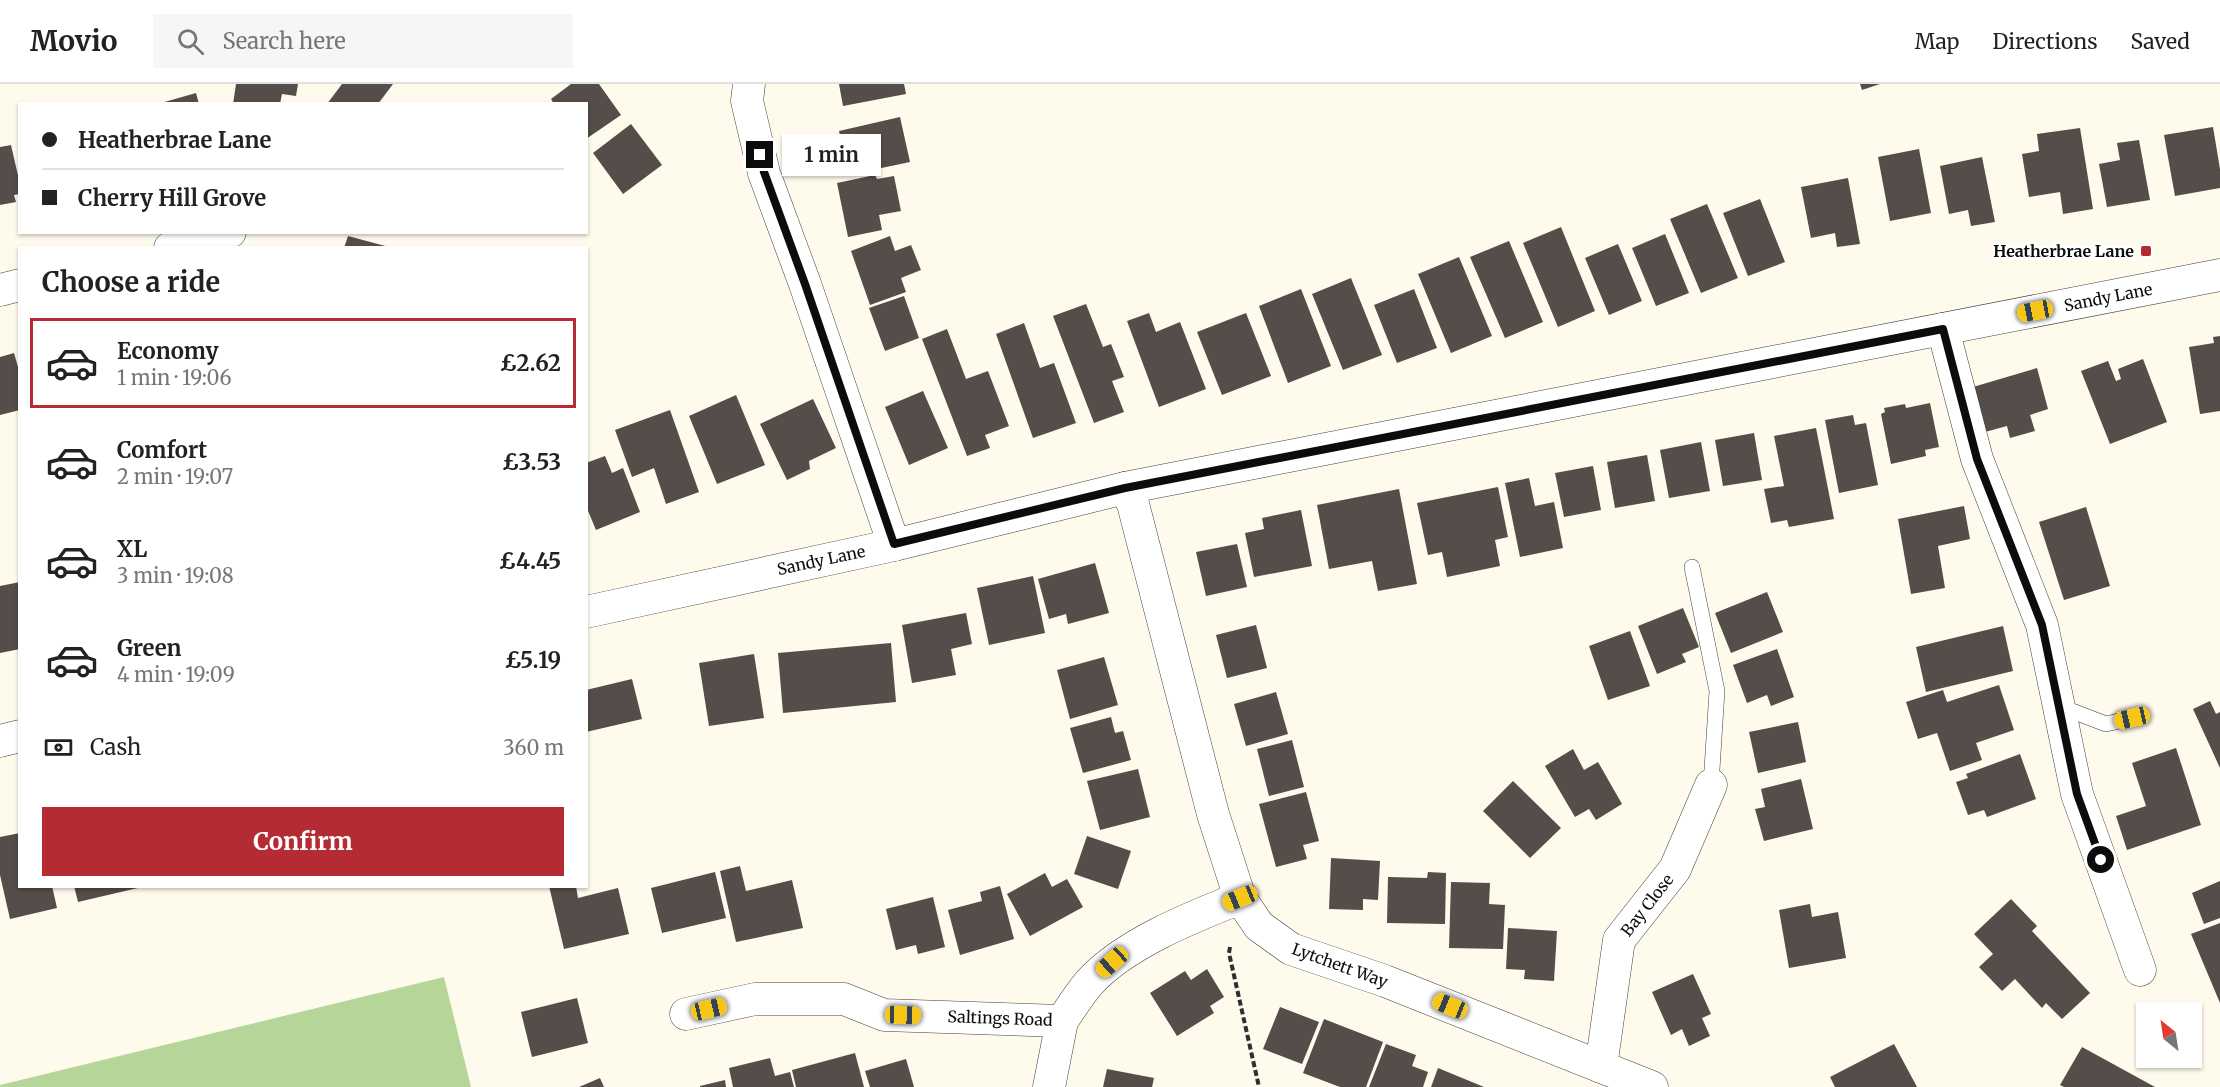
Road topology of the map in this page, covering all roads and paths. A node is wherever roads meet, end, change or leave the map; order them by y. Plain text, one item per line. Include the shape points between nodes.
1 (749, 84) edge
2 (222, 234) edge
3 (178, 246) edge
4 (2220, 275) edge
5 (18, 286) edge
6 (0, 290) edge
7 (1943, 329) junction
8 (1125, 488) junction
9 (894, 544) junction
10 (1692, 567) dead end
11 (588, 612) edge
12 (2059, 706) junction
13 (2132, 718) dead end
14 (18, 736) edge
15 (0, 741) edge
16 (1711, 785) joint
17 (1240, 898) junction
18 (2140, 970) dead end
19 (686, 1014) dead end
20 (1062, 1021) junction
21 (1601, 1067) junction
22 (1049, 1087) edge
23 (1259, 1087) edge
24 (1652, 1087) edge

1 - 9 street via 747,101 764,172
2 - 3 street
4 - 7 street, Sandy Lane
5 - 6 street
7 - 8 street, Sandy Lane
7 - 12 street via 1977,459 2042,625
8 - 9 street, Sandy Lane
8 - 17 street, Lytchett Way via 1133,504 1213,814
9 - 11 street, Sandy Lane
10 - 16 lane via 1717,691
12 - 13 lane via 2106,724
12 - 18 street via 2077,794
14 - 15 street
16 - 21 street, Bay Close via 1675,869 1619,940
17 - 20 street, Saltings Road via 1166,930 1112,962 1089,983
17 - 21 street, Lytchett Way via 1259,926 1291,949 1385,981
17 - 23 path via 1229,953
19 - 20 street, Saltings Road via 754,999 844,999 884,1015
20 - 22 street
21 - 24 street, Lytchett Way

